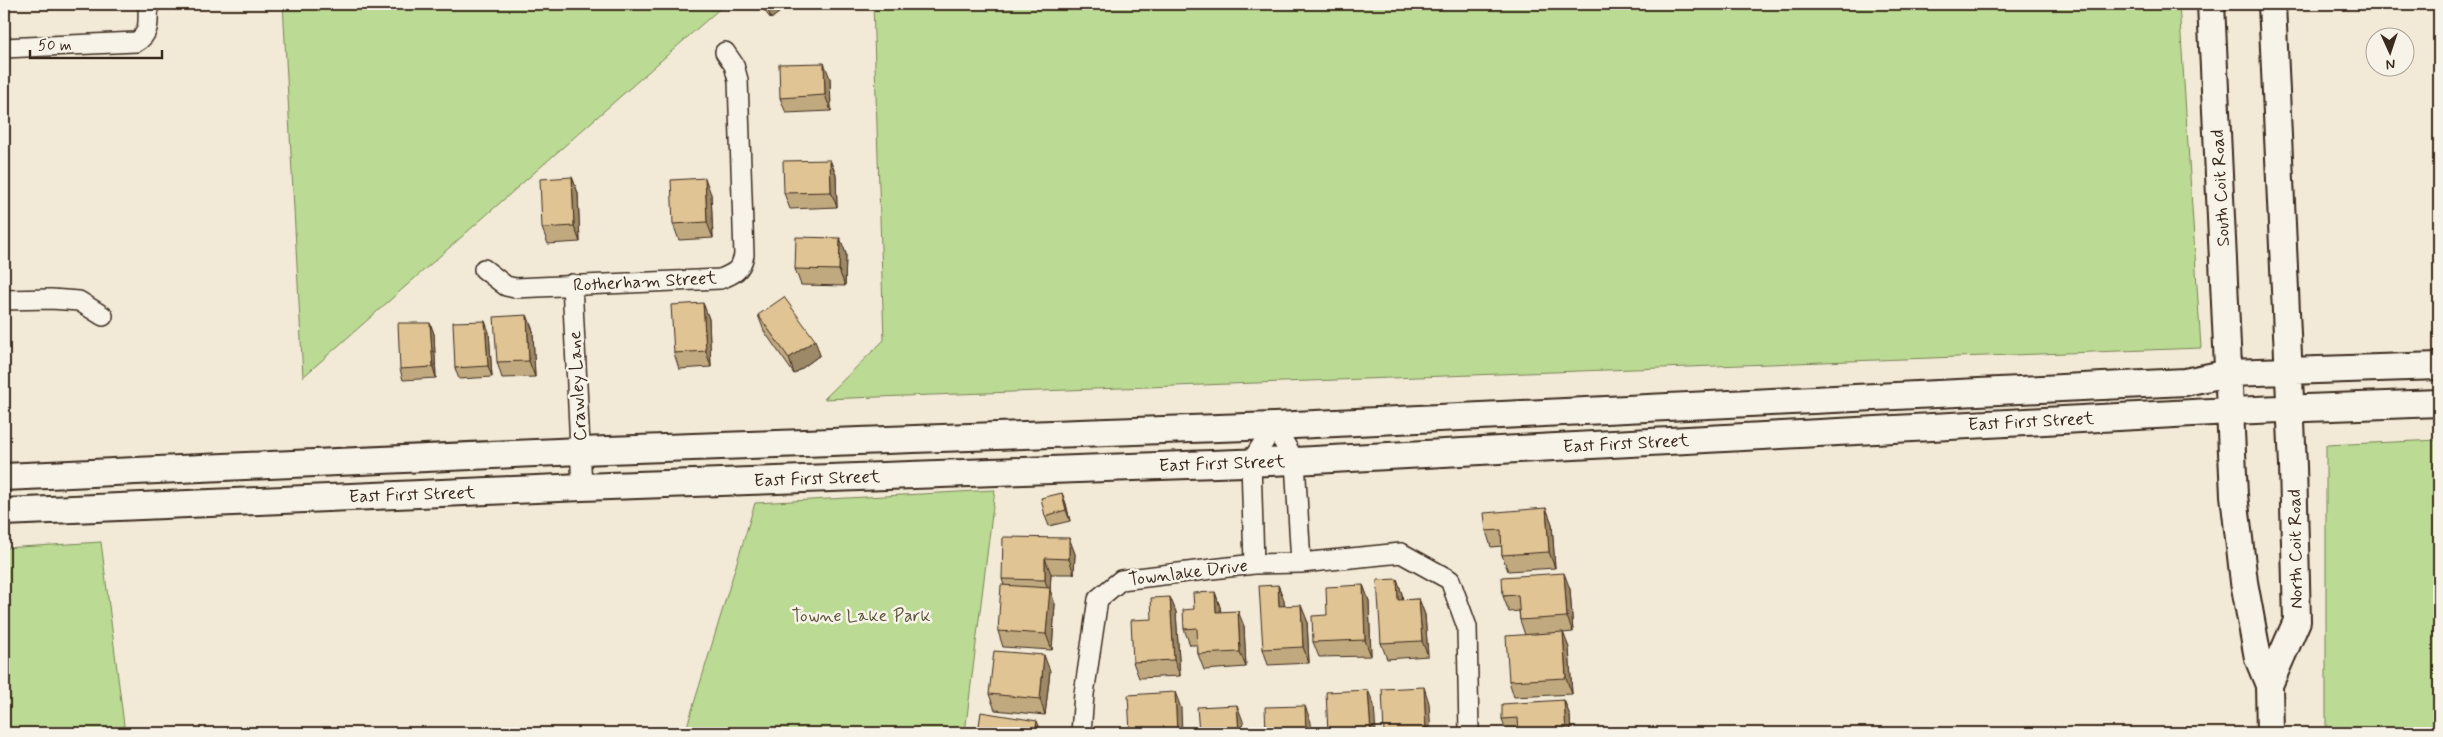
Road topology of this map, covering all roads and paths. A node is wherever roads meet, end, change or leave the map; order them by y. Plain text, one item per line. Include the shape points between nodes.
1 (148, 4) edge
2 (2211, 4) edge
3 (2272, 4) edge
4 (4, 48) edge
5 (725, 52) dead end
6 (484, 269) dead end
7 (572, 284) junction
8 (4, 300) edge
9 (102, 316) dead end
10 (2439, 366) edge
11 (2289, 371) junction
12 (2229, 373) junction
13 (2439, 403) edge
14 (2290, 408) junction
15 (2230, 411) junction
16 (1274, 426) junction
17 (580, 451) junction
18 (1295, 461) junction
19 (1250, 462) junction
20 (4, 477) edge
21 (582, 487) junction
22 (4, 512) edge
23 (1301, 563) junction
24 (1254, 564) junction
25 (2269, 685) junction
26 (1081, 733) edge
27 (1469, 733) edge
28 (2270, 733) edge

1 - 4 street via 148,24 143,38 126,44
2 - 12 main road, South Coit Road
3 - 11 main road
5 - 7 street, Rotherham Street via 734,65 738,80 742,264 737,271 720,279
6 - 7 street, Rotherham Street via 506,286 515,288
7 - 17 street, Crawley Lane
8 - 9 street via 78,301
10 - 11 main road
11 - 12 main road, East First Street
11 - 14 main road, North Coit Road
12 - 15 main road, South Coit Road
12 - 16 main road, East First Street via 2185,382
13 - 14 main road, East First Street
14 - 15 main road, East First Street
14 - 25 main road, North Coit Road via 2297,621
15 - 18 main road, East First Street
15 - 25 main road, North Coit Road via 2234,495 2244,582 2258,658
16 - 17 main road, East First Street
16 - 18 street
16 - 19 street
17 - 20 main road, East First Street
17 - 21 street, Crawley Lane
18 - 19 main road, East First Street
18 - 23 street
19 - 21 main road, East First Street
19 - 24 street
21 - 22 main road, East First Street
23 - 24 street, Townlake Drive
23 - 27 street, Townlake Drive via 1401,553 1450,580 1467,627
24 - 26 street, Townlake Drive via 1121,580 1098,599
25 - 28 main road, North Coit Road

